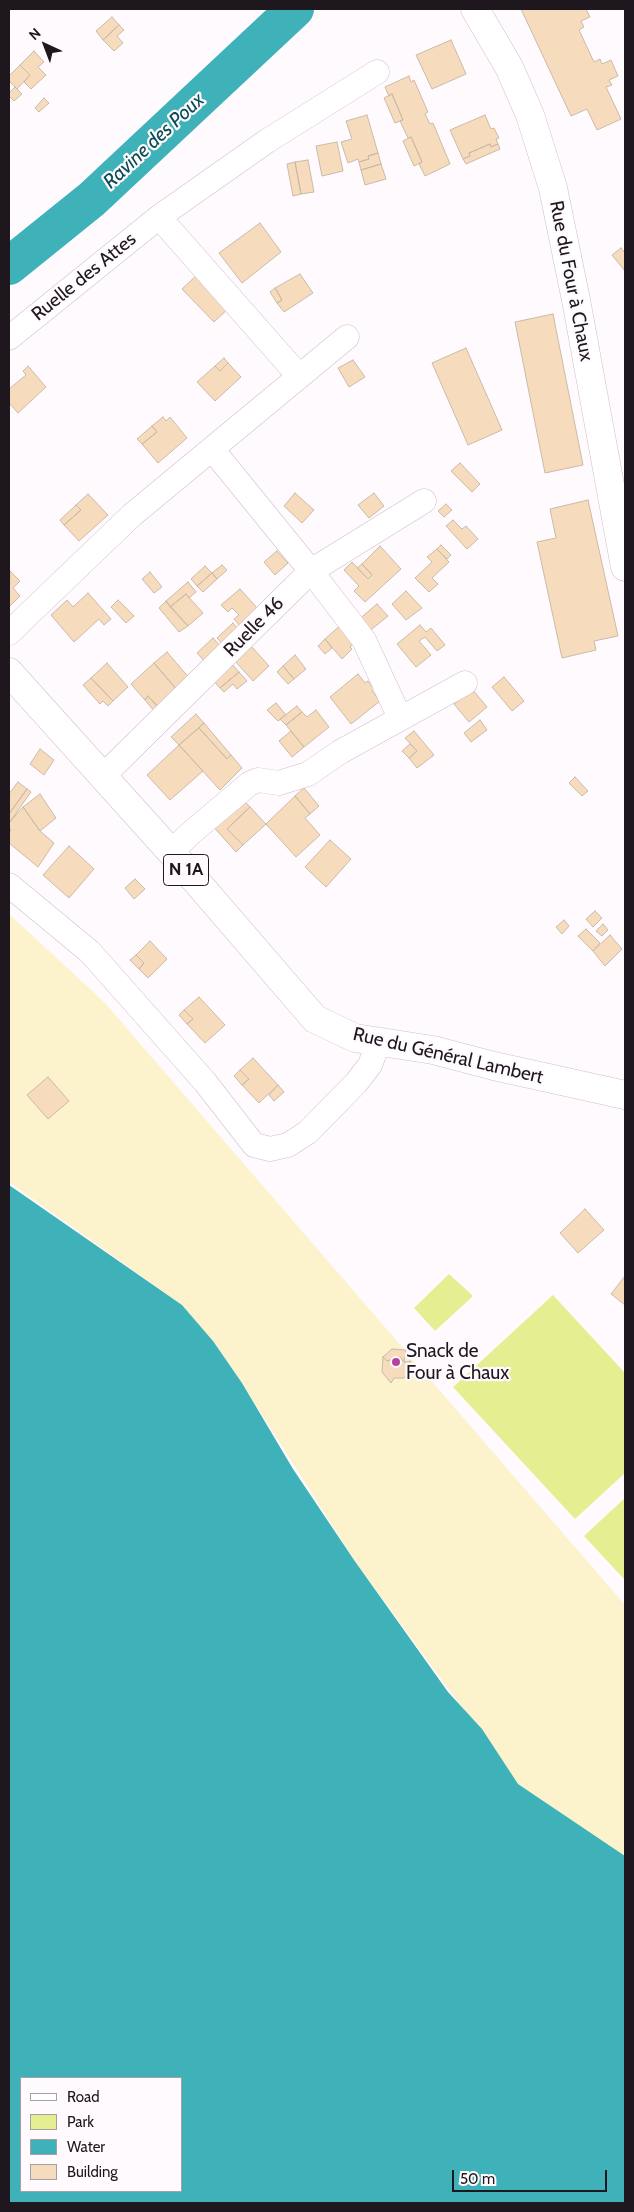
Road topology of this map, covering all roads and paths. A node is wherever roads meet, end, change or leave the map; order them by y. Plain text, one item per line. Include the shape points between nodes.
1 (475, 9) edge
2 (377, 72) dead end
3 (159, 217) junction
4 (347, 337) dead end
5 (9, 338) edge
6 (299, 376) junction
7 (212, 449) junction
8 (424, 501) dead end
9 (625, 567) edge
10 (311, 571) junction
11 (9, 633) edge
12 (9, 672) edge
13 (465, 683) dead end
14 (400, 718) junction
15 (103, 776) junction
16 (171, 852) junction
17 (9, 885) edge
18 (379, 1041) junction
19 (625, 1096) edge

1 - 9 main road, Rue du Four à Chaux via 509,67 545,161 576,300
2 - 3 street, Ruelle des Attes via 267,141
3 - 5 street, Ruelle des Attes
3 - 6 street
4 - 6 street
6 - 7 street
7 - 10 street
7 - 11 street via 132,515
8 - 10 street, Ruelle 46
10 - 14 street via 364,640
10 - 15 street, Ruelle 46
12 - 15 main road, Rue du Général Lambert / N 1A
13 - 14 street
14 - 16 street via 308,774 279,782 258,780 249,784
15 - 16 main road, Rue du Général Lambert / N 1A
16 - 18 main road, Rue du Général Lambert / N 1A via 315,1020 355,1038
17 - 18 street via 90,952 205,1082 254,1144 270,1149 288,1145 308,1132 370,1065
18 - 19 main road, Rue du Général Lambert / N 1A via 433,1050

